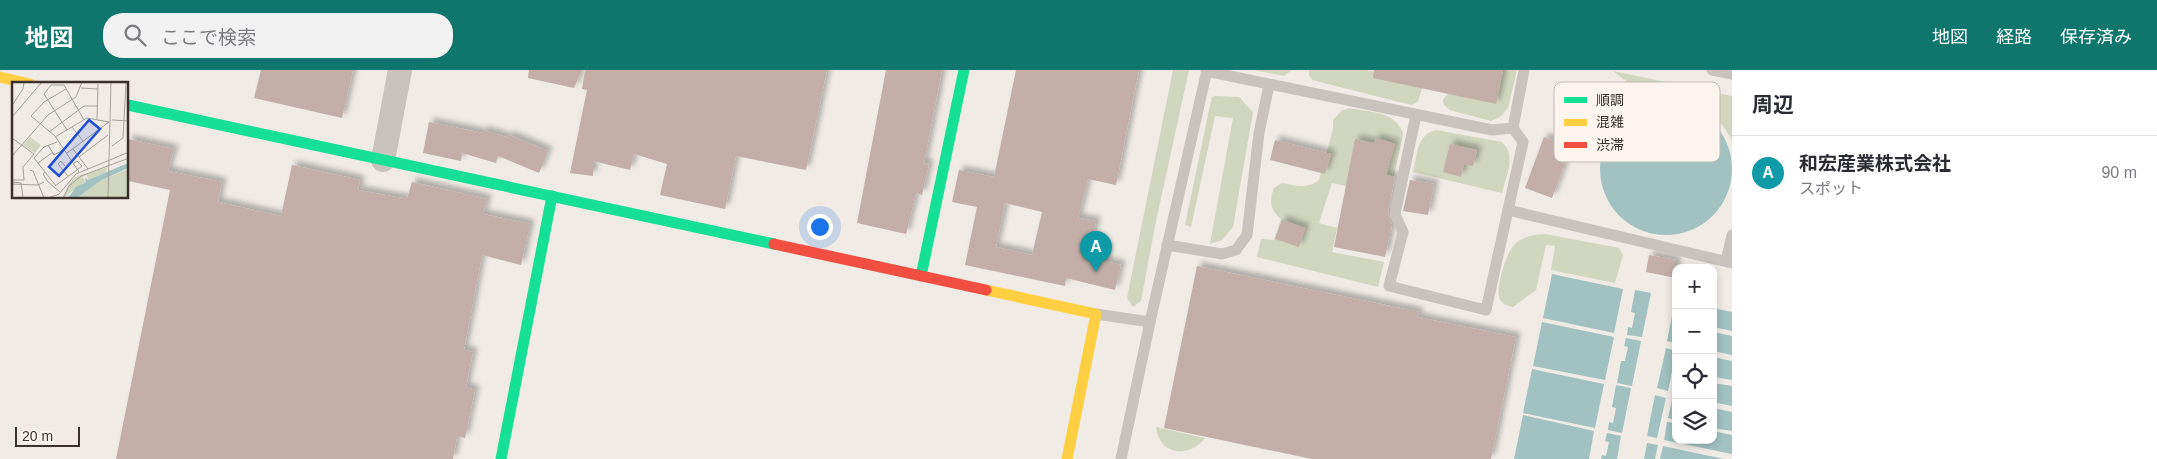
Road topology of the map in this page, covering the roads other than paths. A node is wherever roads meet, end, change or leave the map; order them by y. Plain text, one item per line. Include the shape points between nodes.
1 (400, 70) edge
2 (964, 70) edge
3 (1524, 70) edge
4 (1712, 70) edge
5 (1207, 71) edge
6 (1732, 74) edge
7 (0, 77) edge
8 (21, 82) edge
9 (1269, 85) junction
10 (129, 105) edge
11 (1416, 115) junction
12 (1513, 128) junction
13 (383, 160) junction
14 (552, 196) junction
15 (1508, 210) junction
16 (1732, 235) edge
17 (1167, 245) junction
18 (1729, 262) edge
19 (921, 276) junction
20 (1096, 314) junction
21 (1150, 322) junction
22 (1124, 457) edge
23 (501, 459) edge
24 (1067, 459) edge

1 - 13 street
2 - 19 street
3 - 12 lane
4 - 6 lane
5 - 9 lane
5 - 17 lane
7 - 8 street
9 - 11 lane
9 - 17 lane via 1259,133 1247,236 1236,250 1222,254
10 - 13 street
11 - 12 lane via 1492,130
11 - 15 lane via 1395,214 1403,232 1389,286 1486,310
12 - 15 lane via 1522,142
13 - 14 street
14 - 19 street
14 - 23 street
15 - 18 lane
16 - 18 lane
17 - 21 lane
19 - 20 street
20 - 21 lane
20 - 24 street
21 - 22 lane

